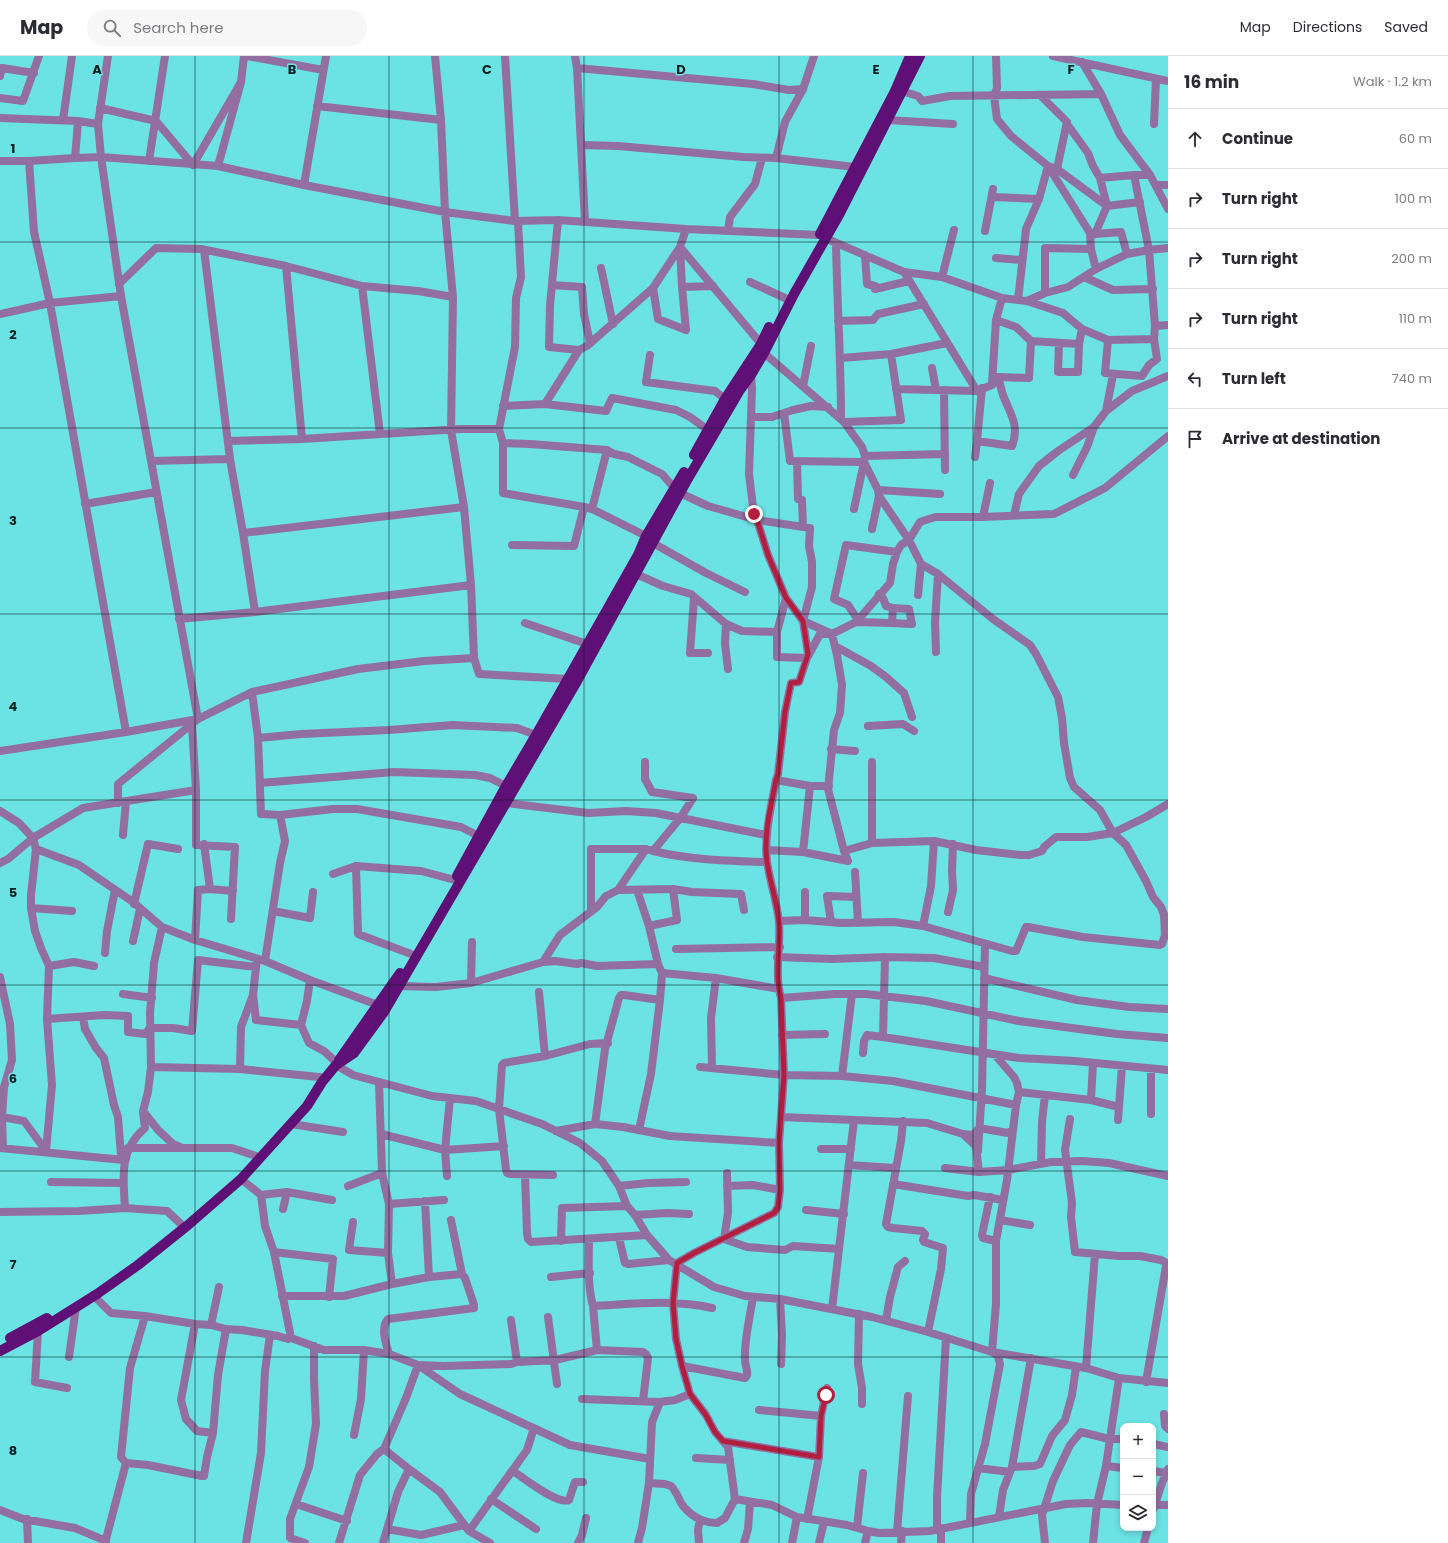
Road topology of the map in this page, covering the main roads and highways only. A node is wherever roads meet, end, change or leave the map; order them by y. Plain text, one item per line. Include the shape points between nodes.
1 (910, 56) edge
2 (920, 56) edge
3 (822, 237) junction
4 (762, 348) junction
5 (678, 491) junction
6 (650, 540) junction
7 (619, 597) junction
8 (336, 1064) junction
9 (0, 1345) edge
10 (0, 1351) edge

1 - 3 main road
2 - 3 main road via 839,215
3 - 4 main road via 794,294
3 - 4 main road via 785,298
4 - 5 main road via 751,375
4 - 5 main road via 725,399
5 - 6 main road
6 - 7 main road via 638,555
6 - 7 main road via 636,574
7 - 8 main road via 587,644 411,954
7 - 8 main road via 576,683 423,948 384,1012 354,1053
8 - 9 main road via 319,1077 304,1103 280,1132 216,1195 146,1253 74,1304
8 - 10 main road via 307,1106 241,1179 138,1265 38,1331

